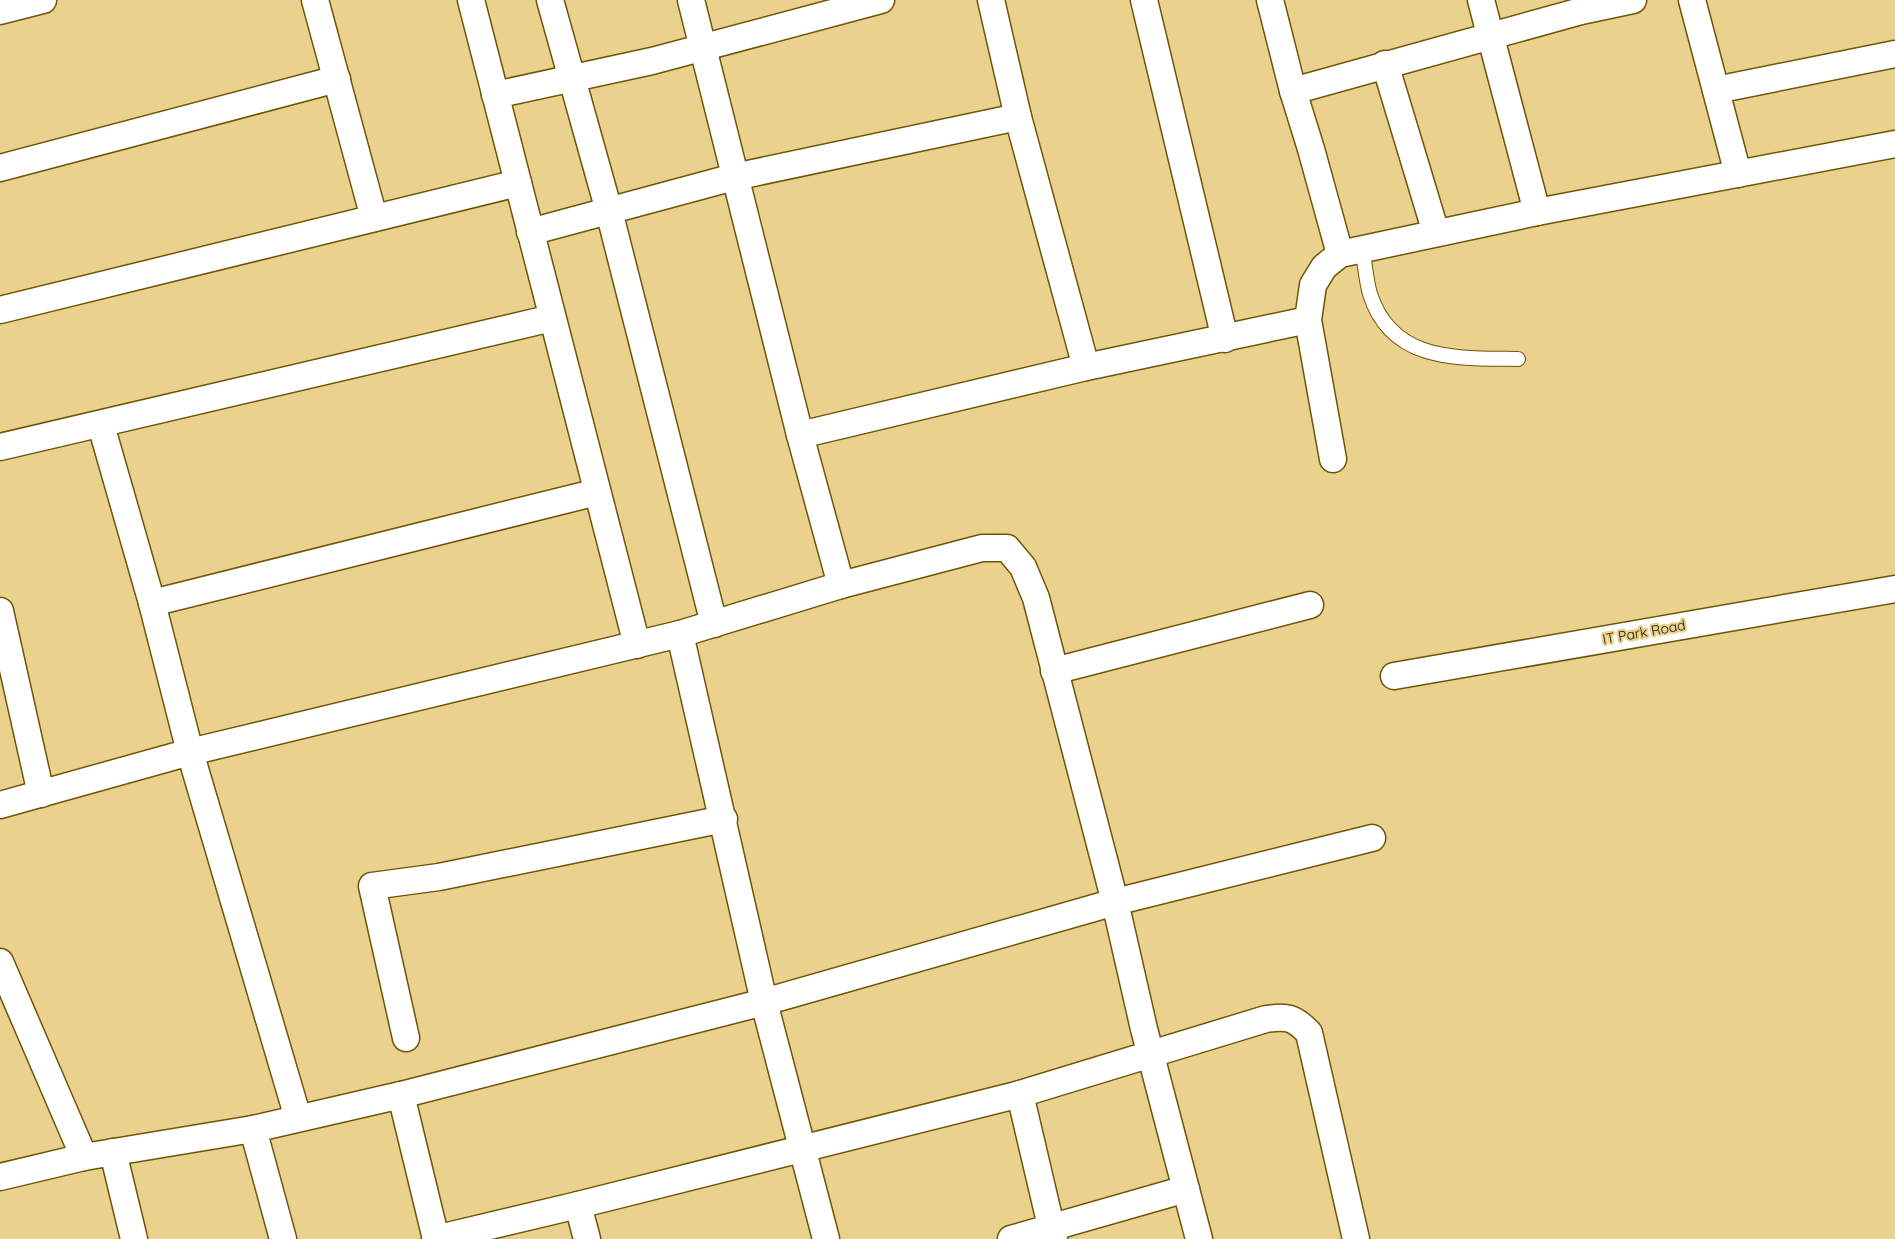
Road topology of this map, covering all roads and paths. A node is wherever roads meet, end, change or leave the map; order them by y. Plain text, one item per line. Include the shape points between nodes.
1 (43, 0) edge
2 (315, 0) edge
3 (471, 0) edge
4 (550, 0) edge
5 (691, 0) edge
6 (881, 0) edge
7 (991, 0) edge
8 (1144, 0) edge
9 (1270, 0) edge
10 (1481, 0) edge
11 (1633, 0) edge
12 (1692, 0) edge
13 (1580, 5) edge
14 (0, 12) edge
15 (1490, 36) junction
16 (703, 48) junction
17 (1895, 54) edge
18 (1385, 64) junction
19 (337, 78) junction
20 (572, 78) junction
21 (1716, 90) junction
22 (1293, 92) junction
23 (495, 95) junction
24 (1018, 117) junction
25 (1895, 144) edge
26 (0, 168) edge
27 (1738, 174) junction
28 (734, 177) junction
29 (518, 183) junction
30 (609, 211) junction
31 (1537, 212) junction
32 (374, 218) junction
33 (530, 232) junction
34 (1436, 233) junction
35 (1351, 251) junction
36 (0, 310) edge
37 (552, 318) junction
38 (1308, 320) junction
39 (1225, 339) junction
40 (1518, 359) dead end
41 (1086, 368) junction
42 (101, 425) junction
43 (800, 435) junction
44 (0, 447) edge
45 (1333, 459) dead end
46 (597, 492) junction
47 (841, 586) junction
48 (1895, 589) edge
49 (152, 603) junction
50 (1310, 605) dead end
51 (0, 611) edge
52 (714, 624) junction
53 (680, 634) junction
54 (638, 645) junction
55 (1054, 671) junction
56 (1394, 676) dead end
57 (190, 752) junction
58 (41, 794) junction
59 (0, 805) edge
60 (724, 819) junction
61 (1372, 838) dead end
62 (1115, 902) junction
63 (0, 962) edge
64 (764, 1002) junction
65 (406, 1038) dead end
66 (1151, 1055) junction
67 (1020, 1094) junction
68 (401, 1095) junction
69 (298, 1118) junction
70 (253, 1129) junction
71 (802, 1149) junction
72 (113, 1152) junction
73 (84, 1157) junction
74 (0, 1176) edge
75 (1186, 1189) junction
76 (578, 1206) junction
77 (1052, 1233) edge
78 (134, 1239) edge
79 (283, 1239) edge
80 (436, 1239) edge
81 (586, 1239) edge
82 (826, 1239) edge
83 (1011, 1239) edge
84 (1199, 1239) edge
85 (1356, 1239) edge

1 - 14 street
2 - 19 street
3 - 23 street
4 - 20 street
5 - 16 street
6 - 16 street
7 - 24 street
8 - 39 street
9 - 22 street
10 - 15 street
11 - 13 street
12 - 21 street
13 - 15 street
15 - 18 street
15 - 31 street
16 - 20 street
16 - 28 street
17 - 21 street
18 - 22 street
18 - 34 street
19 - 26 street
19 - 32 street
20 - 23 street
20 - 30 street
21 - 27 street
22 - 35 street via 1311,149
23 - 29 street
24 - 28 street
24 - 41 street
25 - 27 street
27 - 31 street
28 - 30 street
28 - 43 street
29 - 32 street
29 - 33 street
30 - 33 street
30 - 52 street
31 - 34 street
32 - 36 street
33 - 37 street
34 - 35 street
35 - 38 street via 1324,267 1313,285
35 - 40 lane via 1382,321 1407,344 1430,354
37 - 42 street
37 - 46 street
38 - 39 street
38 - 45 street
39 - 41 street
41 - 43 street
42 - 44 street
42 - 49 street
43 - 47 street
46 - 49 street
46 - 54 street
47 - 52 street
47 - 55 street via 982,548 1007,548 1023,567 1036,598
48 - 56 street, IT Park Road
49 - 57 street
50 - 55 street
51 - 58 street
52 - 53 street
53 - 54 street
53 - 60 street
54 - 57 street
55 - 62 street
57 - 58 street
57 - 69 street
58 - 59 street
60 - 64 street
60 - 65 street via 439,877 372,886
61 - 62 street
62 - 64 street
62 - 66 street
63 - 73 street
64 - 68 street
64 - 71 street
66 - 67 street
66 - 75 street
66 - 85 street via 1266,1019 1284,1017 1299,1022 1308,1033
67 - 71 street
67 - 77 street
68 - 69 street
68 - 80 street
69 - 70 street
70 - 72 street
70 - 79 street
71 - 76 street
71 - 82 street
72 - 73 street
72 - 78 street
73 - 74 street
75 - 77 street
75 - 84 street
76 - 80 street
76 - 81 street
77 - 83 street

